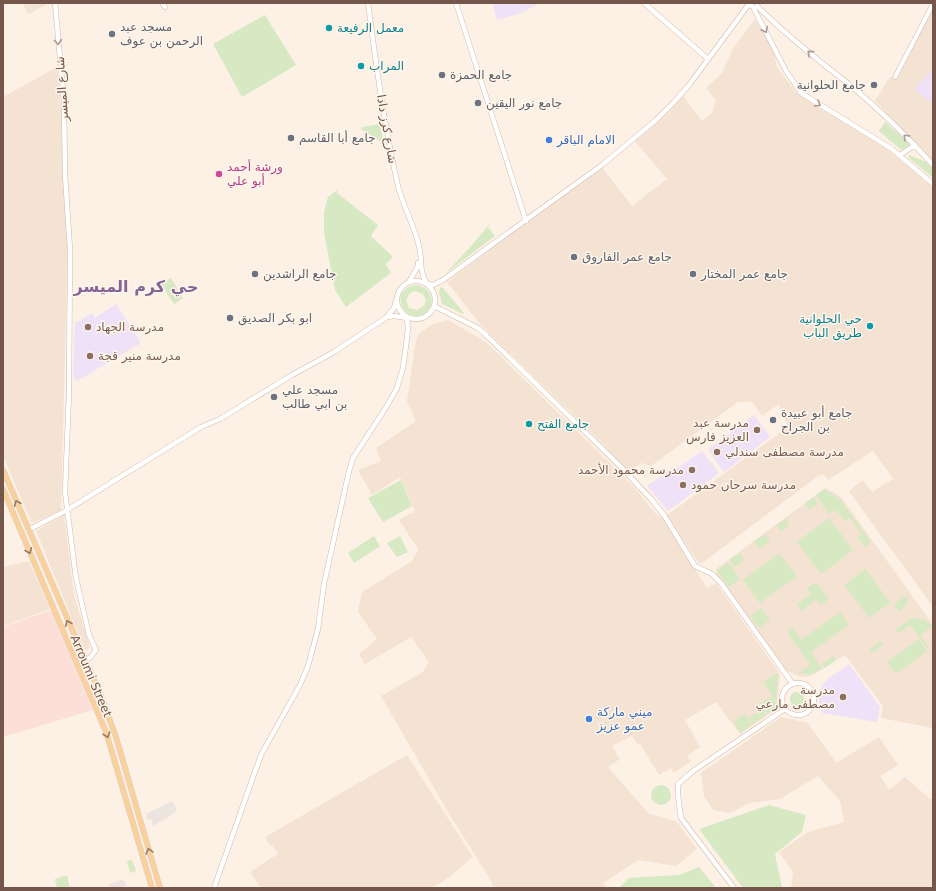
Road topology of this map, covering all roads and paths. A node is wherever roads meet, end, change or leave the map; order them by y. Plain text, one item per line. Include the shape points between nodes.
1 (55, 3) edge
2 (368, 3) edge
3 (456, 3) edge
4 (644, 3) edge
5 (933, 4) edge
6 (753, 5) edge
7 (708, 59) junction
8 (895, 77) dead end
9 (915, 145) junction
10 (900, 155) junction
11 (933, 165) edge
12 (933, 184) edge
13 (526, 221) junction
14 (420, 252) junction
15 (409, 282) junction
16 (439, 283) junction
17 (427, 284) junction
18 (435, 295) junction
19 (396, 300) junction
20 (434, 306) junction
21 (387, 317) junction
22 (407, 318) junction
23 (418, 320) junction
24 (408, 330) junction
25 (3, 470) edge
26 (3, 489) edge
27 (67, 510) junction
28 (28, 530) junction
29 (84, 661) junction
30 (792, 684) junction
31 (785, 709) junction
32 (124, 764) junction
33 (117, 766) junction
34 (152, 888) edge
35 (160, 888) edge
36 (214, 888) edge
37 (734, 888) edge

1 -> 27 main road, شارع الميسر via 64,102 70,249 68,441 65,474
2 - 14 main road, شارع كرز دادا via 386,129 398,187
3 - 13 main road
4 - 7 main road
5 - 8 street
6 - 7 main road
9 -> 6 main road via 884,115
6 -> 10 main road via 786,72 801,93
7 - 13 main road via 674,103 656,120 602,165
9 - 10 main road
9 - 11 main road
10 - 12 main road
13 - 16 main road
14 - 15 main road via 418,266
14 - 17 main road, شارع كرز دادا via 421,270
15 - 17 main road
15 - 19 main road via 398,291
16 - 17 main road
16 - 18 main road
17 - 18 main road
18 - 20 main road
19 - 21 main road
19 - 22 main road via 399,310
20 - 23 main road via 428,315
20 - 30 main road via 478,328 621,467 664,515 695,566 712,574 721,583
21 - 22 main road
21 - 27 main road via 334,352 202,427
22 - 23 main road
22 - 24 main road
23 - 24 main road
24 - 36 main road via 403,368 397,388 351,464 324,584 318,629 308,666 262,753
28 -> 25 main road, Arroumi Street
26 -> 33 main road, Arroumi Street via 102,720
27 - 28 main road
27 - 29 main road, شارع الميسر via 76,578 89,635 96,650
29 -> 28 main road, Arroumi Street
29 - 32 main road, Arroumi Street via 101,696
30 - 31 main road via 782,694
30 - 31 main road via 801,682 810,687 814,702 804,714 794,715
31 - 37 main road via 693,771 678,784 681,818
32 - 33 main road
35 -> 32 main road, Arroumi Street
33 - 34 main road, Arroumi Street

